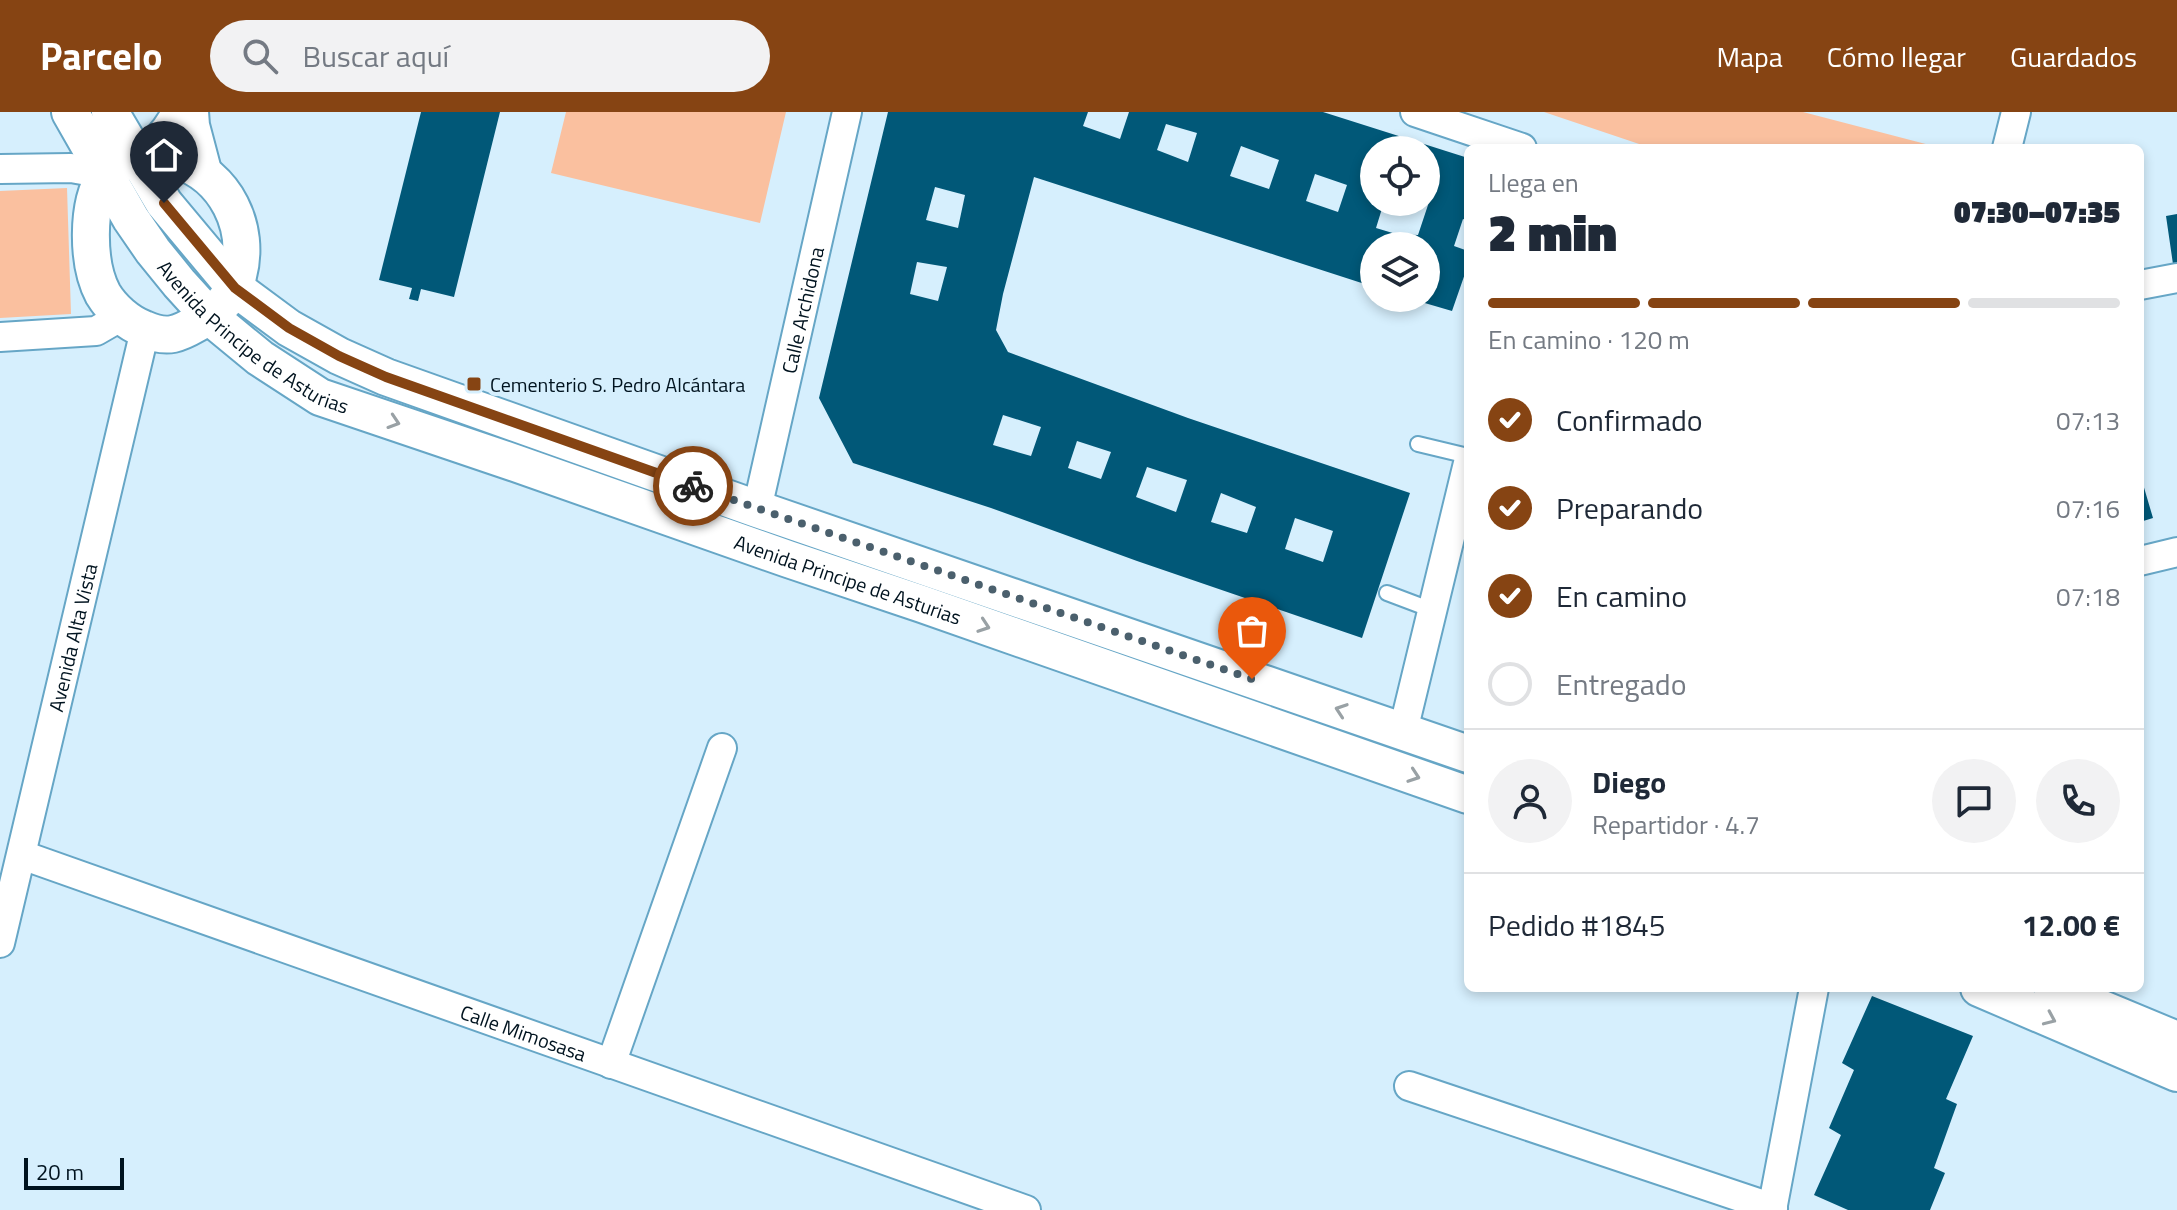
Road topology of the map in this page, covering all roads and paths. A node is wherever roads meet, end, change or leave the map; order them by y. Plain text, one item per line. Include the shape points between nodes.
1 (70, 112) edge
2 (110, 112) edge
3 (176, 112) edge
4 (194, 112) edge
5 (847, 112) edge
6 (1415, 112) edge
7 (2016, 112) edge
8 (1510, 144) edge
9 (2008, 144) edge
10 (120, 165) junction
11 (0, 169) edge
12 (209, 178) junction
13 (2177, 278) edge
14 (2144, 284) edge
15 (235, 288) junction
16 (209, 316) junction
17 (133, 323) junction
18 (0, 337) edge
19 (1418, 444) dead end
20 (1464, 455) edge
21 (1464, 479) edge
22 (757, 509) junction
23 (2177, 552) edge
24 (2144, 560) edge
25 (1387, 593) dead end
26 (1432, 610) junction
27 (1403, 731) junction
28 (722, 748) dead end
29 (1464, 753) edge
30 (1464, 794) edge
31 (22, 855) junction
32 (0, 943) edge
33 (1813, 992) edge
34 (1988, 992) edge
35 (2062, 992) edge
36 (2177, 1040) edge
37 (611, 1064) junction
38 (2177, 1073) edge
39 (1409, 1086) dead end
40 (1772, 1209) edge
41 (1026, 1210) edge

1 - 10 street, Avenida Principe de Asturias
2 - 10 street
3 - 10 street via 156,142
4 - 12 street
5 - 22 street, Calle Archidona
6 - 8 street
7 - 9 street
10 - 11 street
10 - 12 street via 175,159
10 - 15 street via 164,203
10 - 16 street, Avenida Principe de Asturias via 153,251
10 - 17 street via 94,204 90,234 103,293
12 - 15 street via 234,211 241,235 243,259
13 - 14 street
15 - 16 street
15 - 22 street via 289,328 386,377
16 - 17 street via 170,335
16 -> 30 street, Avenida Principe de Asturias via 320,397
17 - 18 street via 96,331
17 - 31 street, Avenida Alta Vista
19 - 20 lane
21 - 26 street
27 -> 22 street
23 - 24 street
25 - 26 lane
26 - 27 street
27 - 29 street
28 - 37 street
31 - 32 street, Avenida Alta Vista
31 - 37 street, Calle Mimosasa
33 - 40 street
34 -> 38 street
35 - 36 street
37 - 41 street, Calle Mimosasa
39 - 40 street

